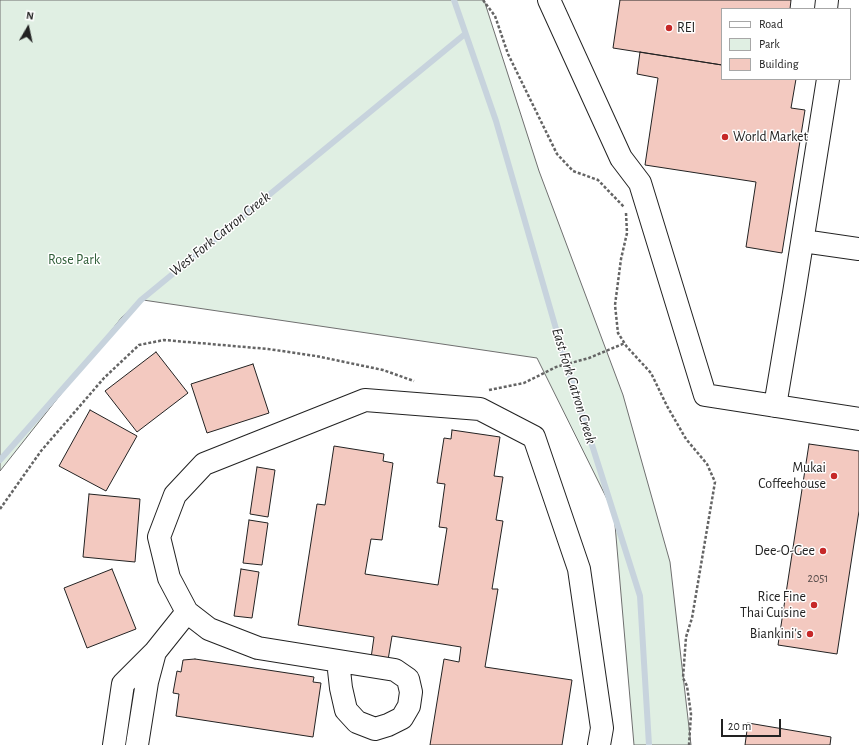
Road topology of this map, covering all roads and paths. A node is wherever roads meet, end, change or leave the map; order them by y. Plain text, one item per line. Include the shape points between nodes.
1 (484, 0) edge
2 (549, 0) edge
3 (828, 80) edge
4 (803, 241) junction
5 (859, 249) edge
6 (625, 343) junction
7 (418, 383) dead end
8 (488, 391) dead end
9 (775, 406) junction
10 (859, 419) edge
11 (0, 509) edge
12 (187, 612) junction
13 (155, 652) junction
14 (338, 661) dead end
15 (114, 745) edge
16 (137, 745) edge
17 (599, 745) edge
18 (690, 745) edge

1 - 6 path via 494,16 508,54 557,154 573,171 598,180 626,208 627,233 615,305 618,333
2 - 9 lane via 621,158 640,183 705,395
3 - 4 lane
4 - 5 lane
4 - 9 lane
6 - 8 path via 556,366 524,383
6 - 18 path via 652,373 670,412 686,439 707,464 715,482 692,618 686,637 683,678 687,686 691,714
7 - 11 path via 383,370 268,349 164,340 139,345 104,378 41,451
9 - 10 lane
12 - 13 lane
12 - 14 lane via 209,629 258,648
12 - 17 lane via 169,578 159,536 175,495 204,464 364,400 480,409 534,437 579,569 602,728
13 - 15 lane via 123,684
13 - 16 lane via 147,682

